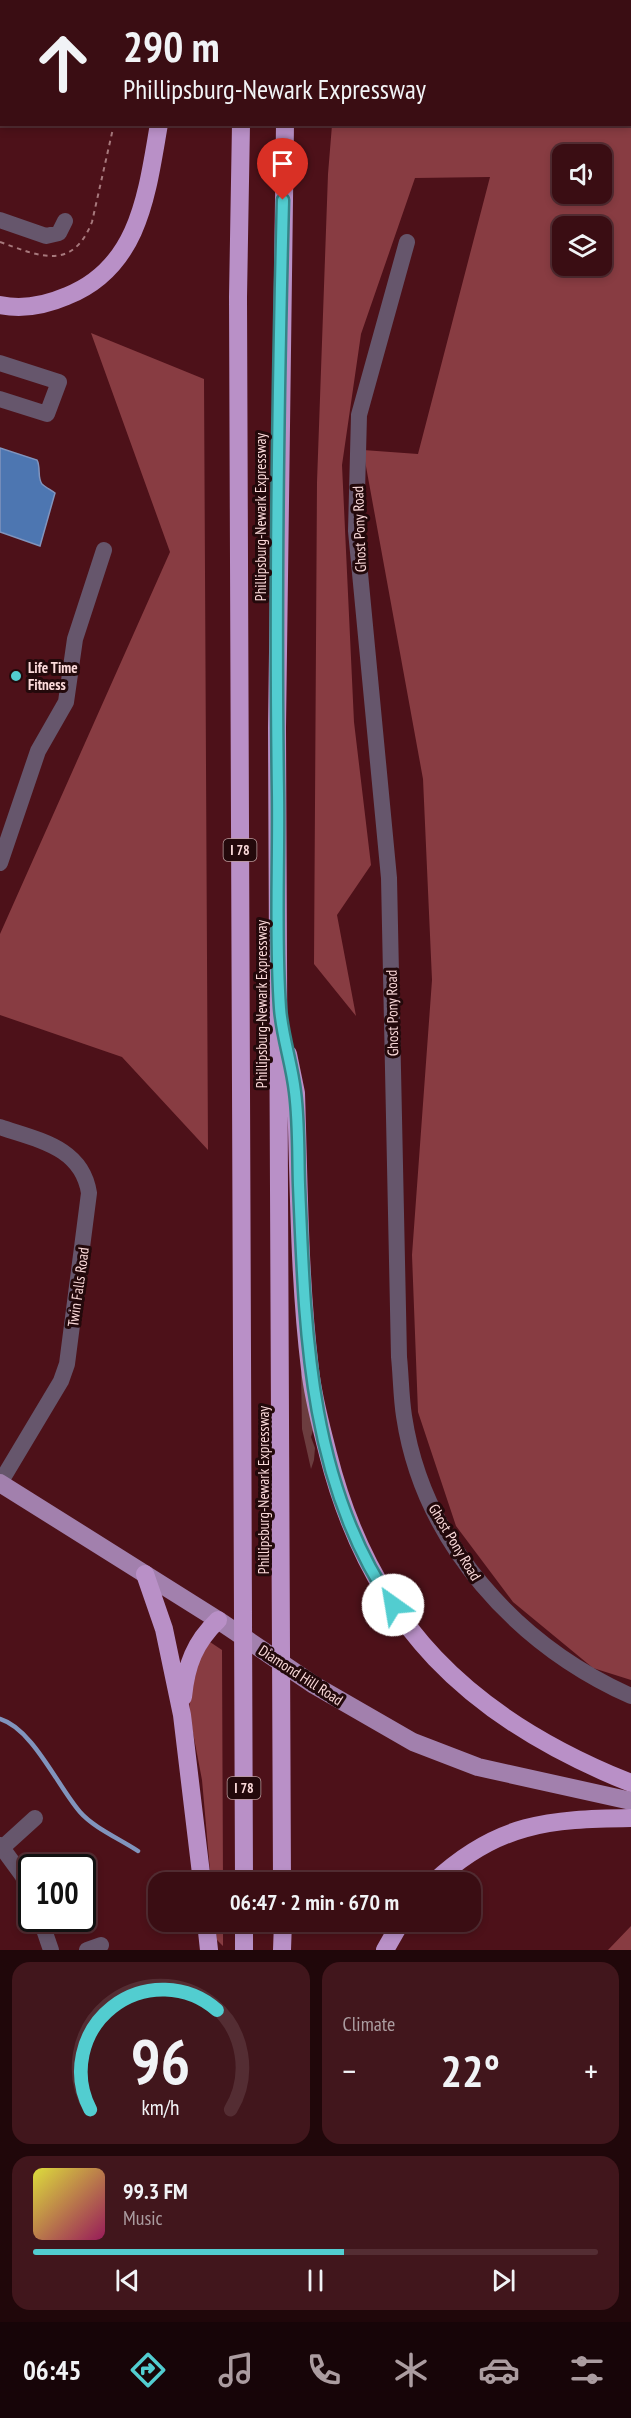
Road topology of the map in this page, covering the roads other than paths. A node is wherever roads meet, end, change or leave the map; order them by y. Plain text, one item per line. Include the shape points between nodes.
1 (159, 126) edge
2 (242, 126) edge
3 (285, 126) edge
4 (0, 220) edge
5 (65, 221) dead end
6 (407, 242) dead end
7 (0, 305) edge
8 (0, 363) edge
9 (0, 399) edge
10 (104, 550) dead end
11 (0, 863) edge
12 (280, 1011) junction
13 (0, 1127) edge
14 (0, 1483) edge
15 (146, 1574) junction
16 (218, 1620) junction
17 (631, 1696) edge
18 (182, 1715) junction
19 (631, 1783) edge
20 (631, 1801) edge
21 (35, 1818) dead end
22 (631, 1818) edge
23 (1, 1846) edge
24 (18, 1869) edge
25 (201, 1872) edge
26 (244, 1872) edge
27 (282, 1872) edge
28 (447, 1872) edge
29 (47, 1932) edge
30 (207, 1932) edge
31 (244, 1932) edge
32 (282, 1932) edge
33 (395, 1932) edge
34 (51, 1950) edge
35 (208, 1950) edge
36 (244, 1950) edge
37 (282, 1950) edge
38 (385, 1950) edge

1 - 7 highway via 137,227 111,267 94,283 52,303 27,307
2 - 26 highway, Phillipsburg-Newark Expressway / I 78 via 238,297
3 - 12 highway, Phillipsburg-Newark Expressway / I 78 via 277,661
4 - 5 street via 46,236 59,233
6 - 17 street, Ghost Pony Road via 359,415 356,531 389,878 399,1357 404,1416 426,1491 442,1527 487,1592 543,1646
8 - 9 street via 58,382 47,414
10 - 11 street via 75,639 66,702 38,751
12 - 19 highway via 296,1093 310,1371 341,1500 362,1553 404,1621 431,1655 468,1690 537,1739
12 - 27 highway, Phillipsburg-Newark Expressway / I 78
13 - 14 street, Twin Falls Road via 46,1142 71,1157 87,1178 89,1193 67,1364 61,1381
14 - 15 main road, Diamond Hill Road
15 - 16 main road, Diamond Hill Road
15 - 18 highway via 165,1629
16 - 18 highway via 200,1639 190,1659
16 - 20 main road, Diamond Hill Road via 342,1702 430,1751 502,1774
18 - 25 highway
21 - 23 street
22 - 28 highway via 556,1820 521,1829 470,1854
23 - 24 street
29 - 34 street
30 - 35 highway
31 - 36 highway
32 - 37 highway
33 - 38 highway

